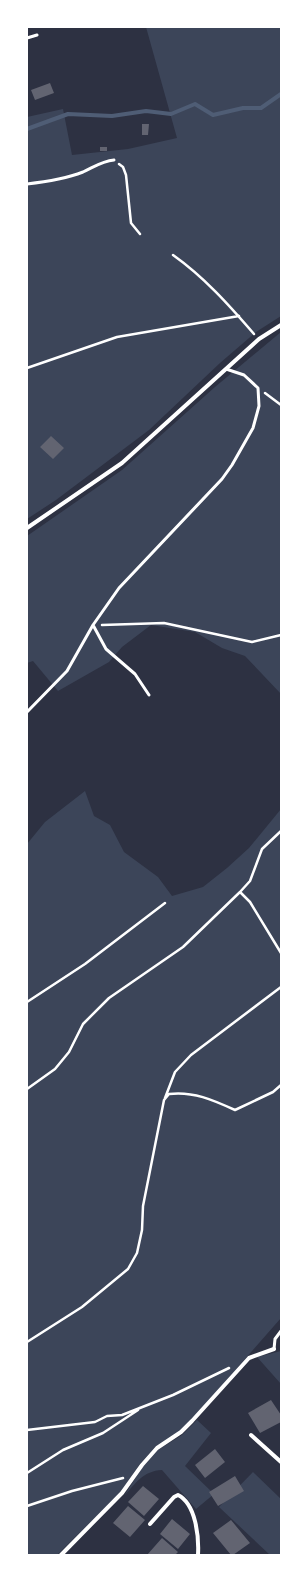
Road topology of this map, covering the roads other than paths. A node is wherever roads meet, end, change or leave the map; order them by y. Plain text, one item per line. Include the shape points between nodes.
1 (37, 35) dead end
2 (27, 38) edge
3 (114, 160) road end
4 (27, 184) edge
5 (281, 325) edge
6 (226, 369) junction
7 (27, 528) edge
8 (93, 625) junction
9 (149, 695) dead end
10 (27, 712) edge
11 (281, 1330) edge
12 (274, 1349) joint
13 (251, 1435) dead end
14 (281, 1462) edge
15 (150, 1524) dead end
16 (61, 1555) edge
17 (198, 1555) edge

1 - 2 lane
3 - 4 lane via 104,161 82,172 47,182
5 - 6 street via 259,339
6 - 7 street via 122,463
6 - 8 lane via 244,375 258,388 259,406 253,428 222,479 119,588
8 - 9 lane via 106,649 135,674
8 - 10 lane via 67,670
11 - 12 lane via 275,1339
12 - 16 street via 249,1358 181,1432 157,1448 122,1493
13 - 14 street
15 - 17 street via 174,1497 178,1495 183,1498 196,1527

